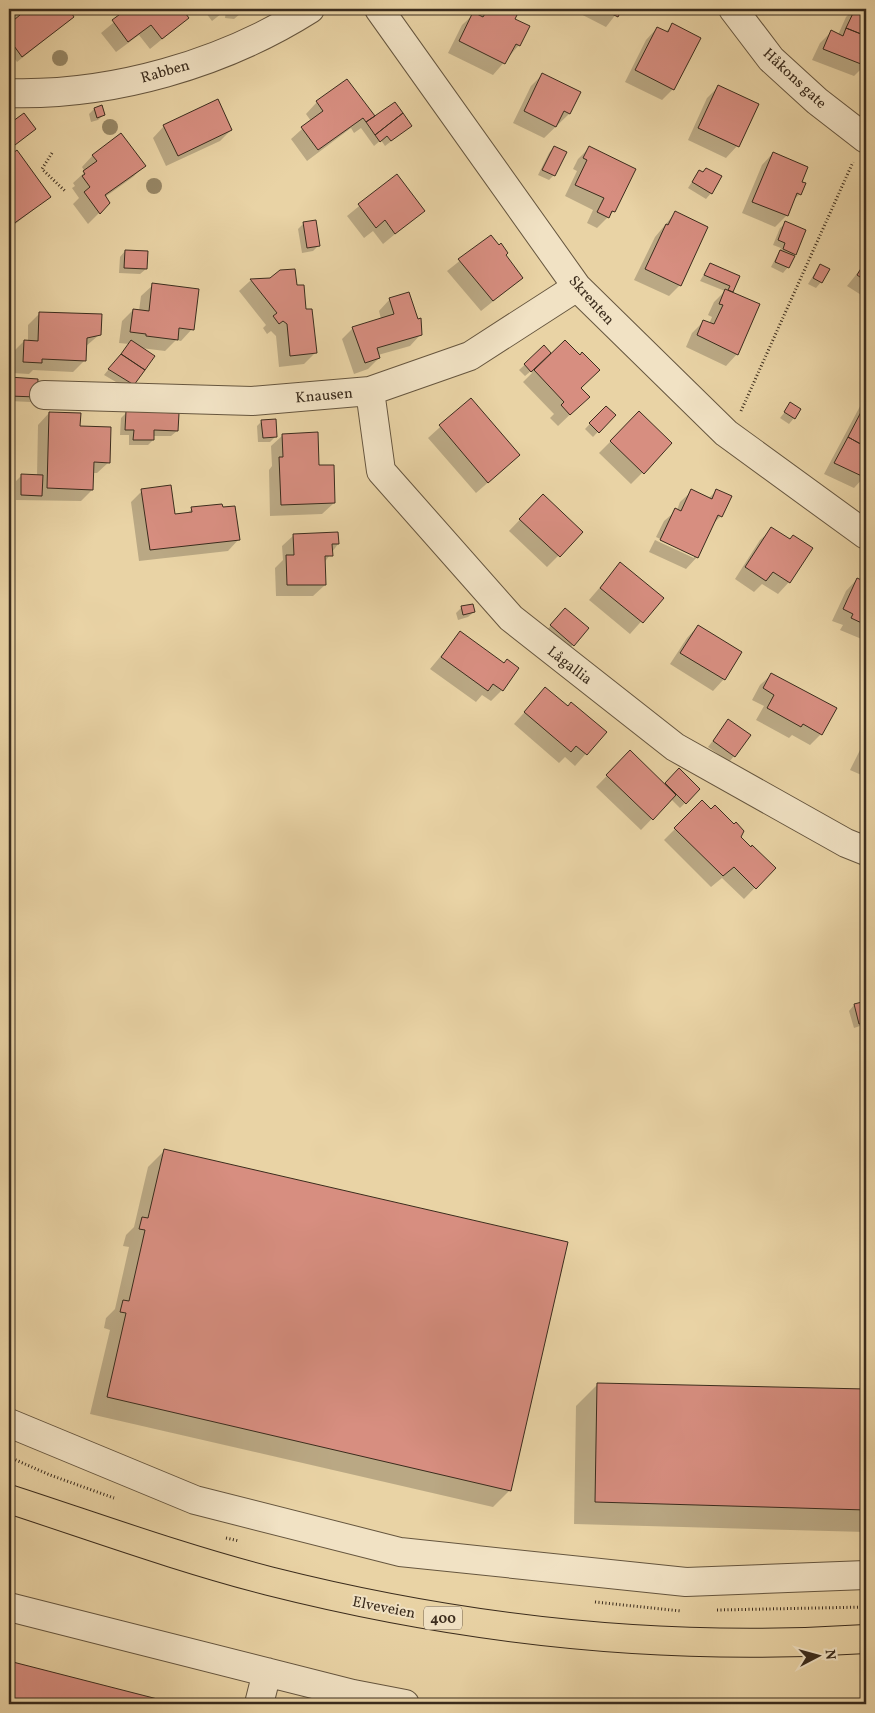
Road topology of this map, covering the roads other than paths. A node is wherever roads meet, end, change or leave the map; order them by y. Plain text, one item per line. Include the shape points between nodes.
1 (310, 9) edge
2 (378, 9) edge
3 (733, 9) edge
4 (9, 93) edge
5 (861, 148) edge
6 (577, 287) junction
7 (370, 392) junction
8 (44, 395) dead end
9 (866, 535) edge
10 (866, 851) edge
11 (9, 1423) edge
12 (9, 1494) edge
13 (21, 1503) edge
14 (866, 1575) edge
15 (9, 1607) edge
16 (866, 1639) edge
17 (267, 1672) junction
18 (354, 1699) edge
19 (258, 1704) edge
20 (404, 1704) edge

1 - 4 street, Rabben via 226,52 180,68 104,85
2 - 6 street, Skrenten
3 - 5 street, Håkons gate via 770,59 817,101
6 - 7 street, Knausen via 470,356
6 - 9 street, Skrenten via 726,433
7 - 8 street, Knausen via 252,401
7 - 10 street, Lågallia via 381,470 511,618 675,746 846,843
11 - 14 street via 195,1500 400,1552 686,1582
12 - 13 highway, Elveveien / 400
13 - 16 highway, Elveveien / 400 via 178,1555 267,1580 456,1621 628,1638 736,1642
15 - 17 street
17 - 18 street
17 - 19 street
18 - 20 street

